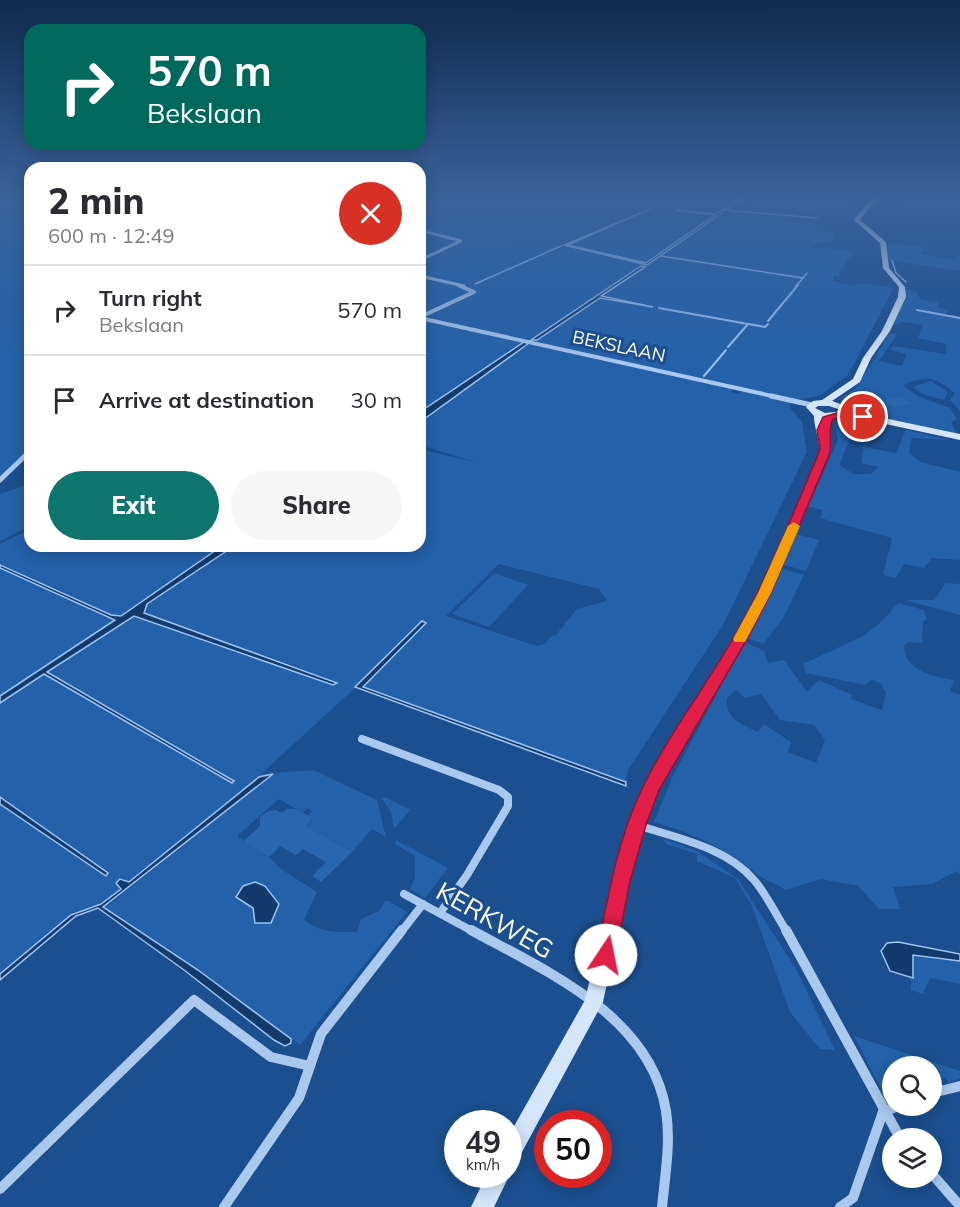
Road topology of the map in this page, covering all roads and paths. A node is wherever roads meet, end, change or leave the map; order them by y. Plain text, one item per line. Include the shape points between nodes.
1 (884, 253) edge
2 (426, 277) edge
3 (426, 314) edge
4 (426, 318) edge
5 (812, 405) junction
6 (837, 408) junction
7 (823, 421) junction
8 (960, 437) edge
9 (24, 458) edge
10 (0, 480) edge
11 (362, 739) dead end
12 (637, 825) junction
13 (405, 894) dead end
14 (423, 904) junction
15 (440, 913) junction
16 (594, 1002) junction
17 (310, 1066) junction
18 (960, 1086) edge
19 (942, 1090) edge
20 (882, 1110) edge
21 (882, 1115) edge
22 (522, 1133) edge
23 (942, 1185) edge
24 (492, 1188) edge
25 (0, 1189) edge
26 (960, 1206) edge
27 (224, 1207) edge
28 (482, 1207) edge
29 (662, 1207) edge
30 (840, 1207) edge

1 - 6 main road via 886,268 903,291 886,331 857,380 839,393
2 - 3 street via 468,287 474,292
4 - 5 street, BEKSLAAN
5 - 6 main road
5 - 7 main road via 811,409
6 - 7 main road
6 - 8 main road
7 - 12 main road via 824,455 765,593 660,771
9 - 10 street
11 - 15 street via 499,790 508,797 508,806
12 - 16 main road
12 - 20 street via 709,849 753,880 791,939
13 - 14 street, KERKWEG
14 - 15 street, KERKWEG
14 - 17 street via 321,1034
15 - 16 street, KERKWEG
16 - 22 main road
16 - 29 street, KERKWEG via 619,1024 646,1057 666,1110
17 - 25 street via 271,1057 194,1000
17 - 27 street via 299,1098
18 - 19 street
21 - 30 street via 853,1198
23 - 26 street
24 - 28 main road

